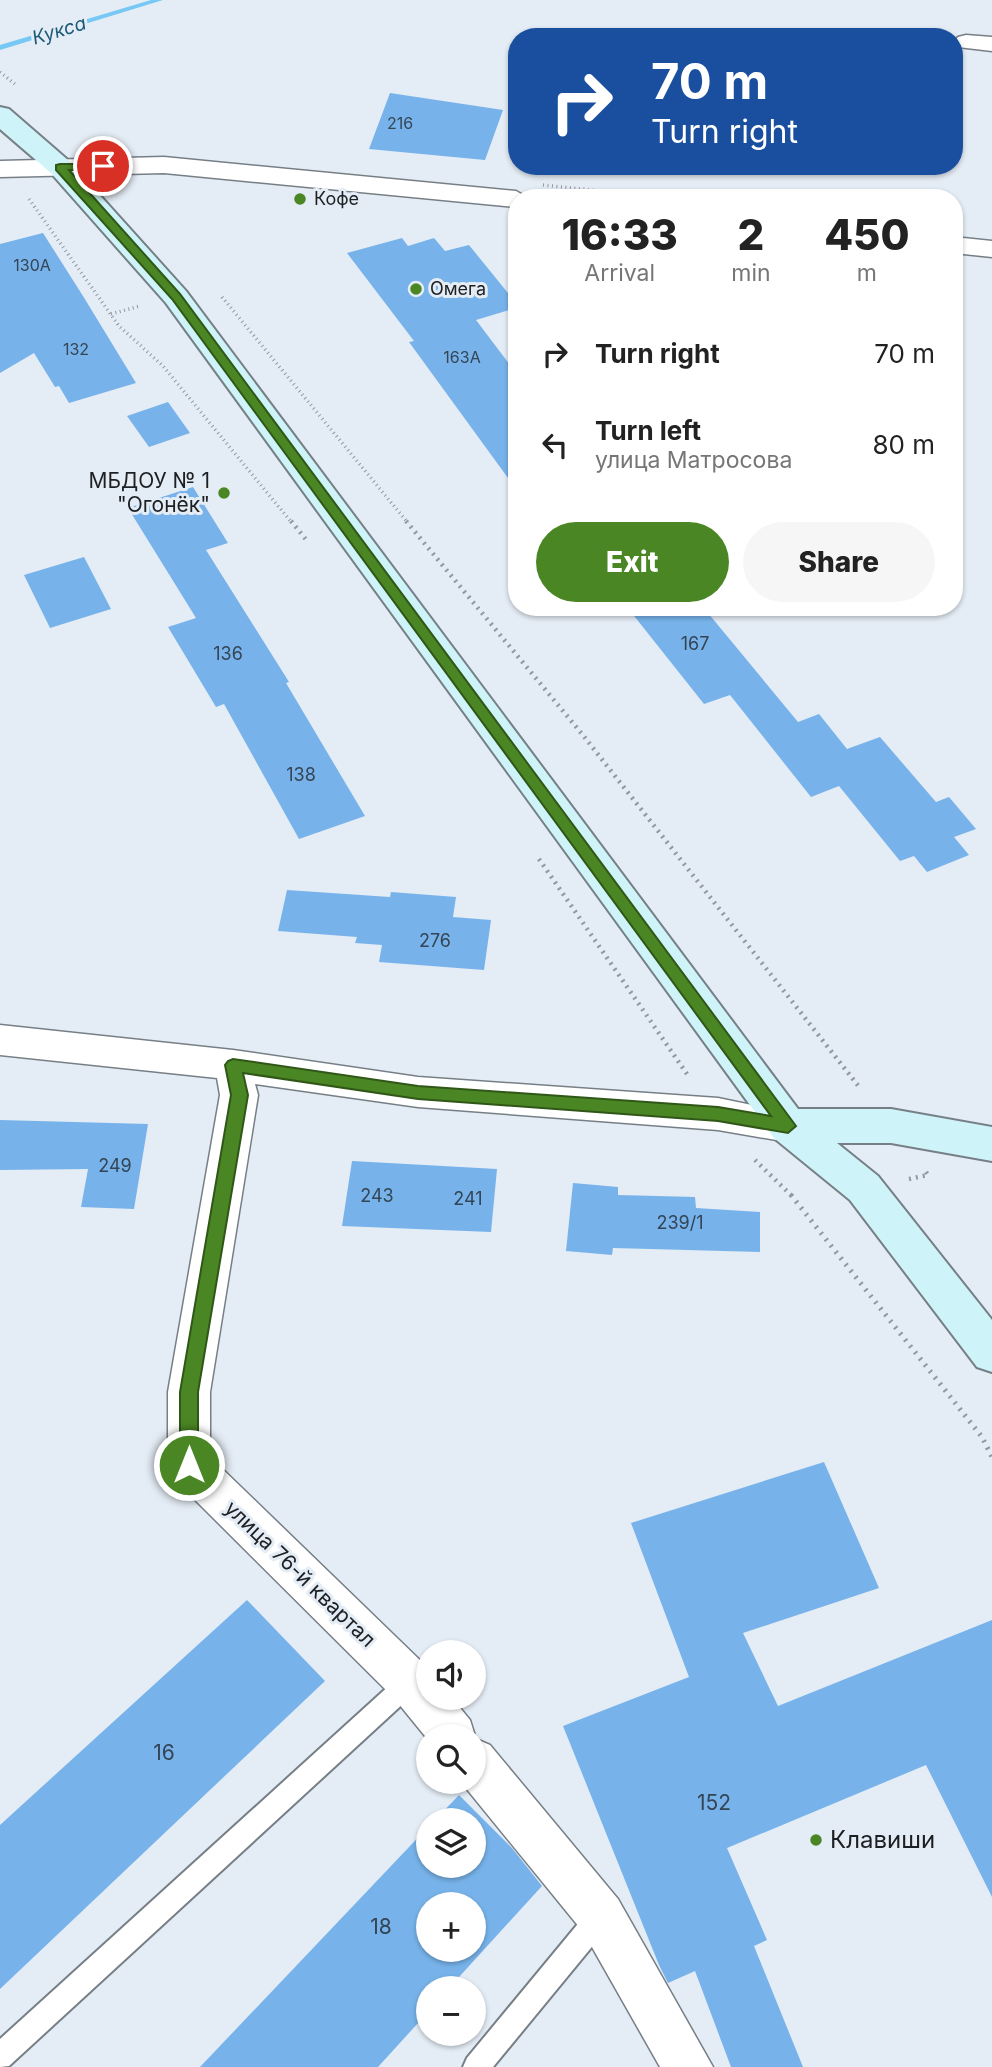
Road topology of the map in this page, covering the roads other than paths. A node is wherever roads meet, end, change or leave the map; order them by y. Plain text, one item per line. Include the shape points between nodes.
1 (966, 42) dead end
2 (992, 44) edge
3 (11, 103) edge
4 (60, 167) junction
5 (5, 168) edge
6 (508, 198) edge
7 (963, 246) edge
8 (992, 249) edge
9 (0, 1040) edge
10 (233, 1065) junction
11 (788, 1126) junction
12 (992, 1144) edge
13 (992, 1353) edge
14 (410, 1682) junction
15 (444, 1724) edge
16 (486, 1776) edge
17 (601, 1916) junction
18 (0, 2057) edge
19 (476, 2067) edge
20 (688, 2067) edge

1 - 2 street
3 - 4 street
4 - 5 street
4 - 6 street via 164,165
4 - 11 street via 176,297
7 - 8 street
9 - 10 street
10 - 11 street via 418,1093 718,1114
10 - 14 street, улица 76-й квартал via 239,1095 189,1392 189,1465
11 - 12 street via 891,1126
11 - 13 street via 864,1188
14 - 15 street, улица 76-й квартал
14 - 18 lane
16 - 17 street
17 - 19 lane
17 - 20 street

